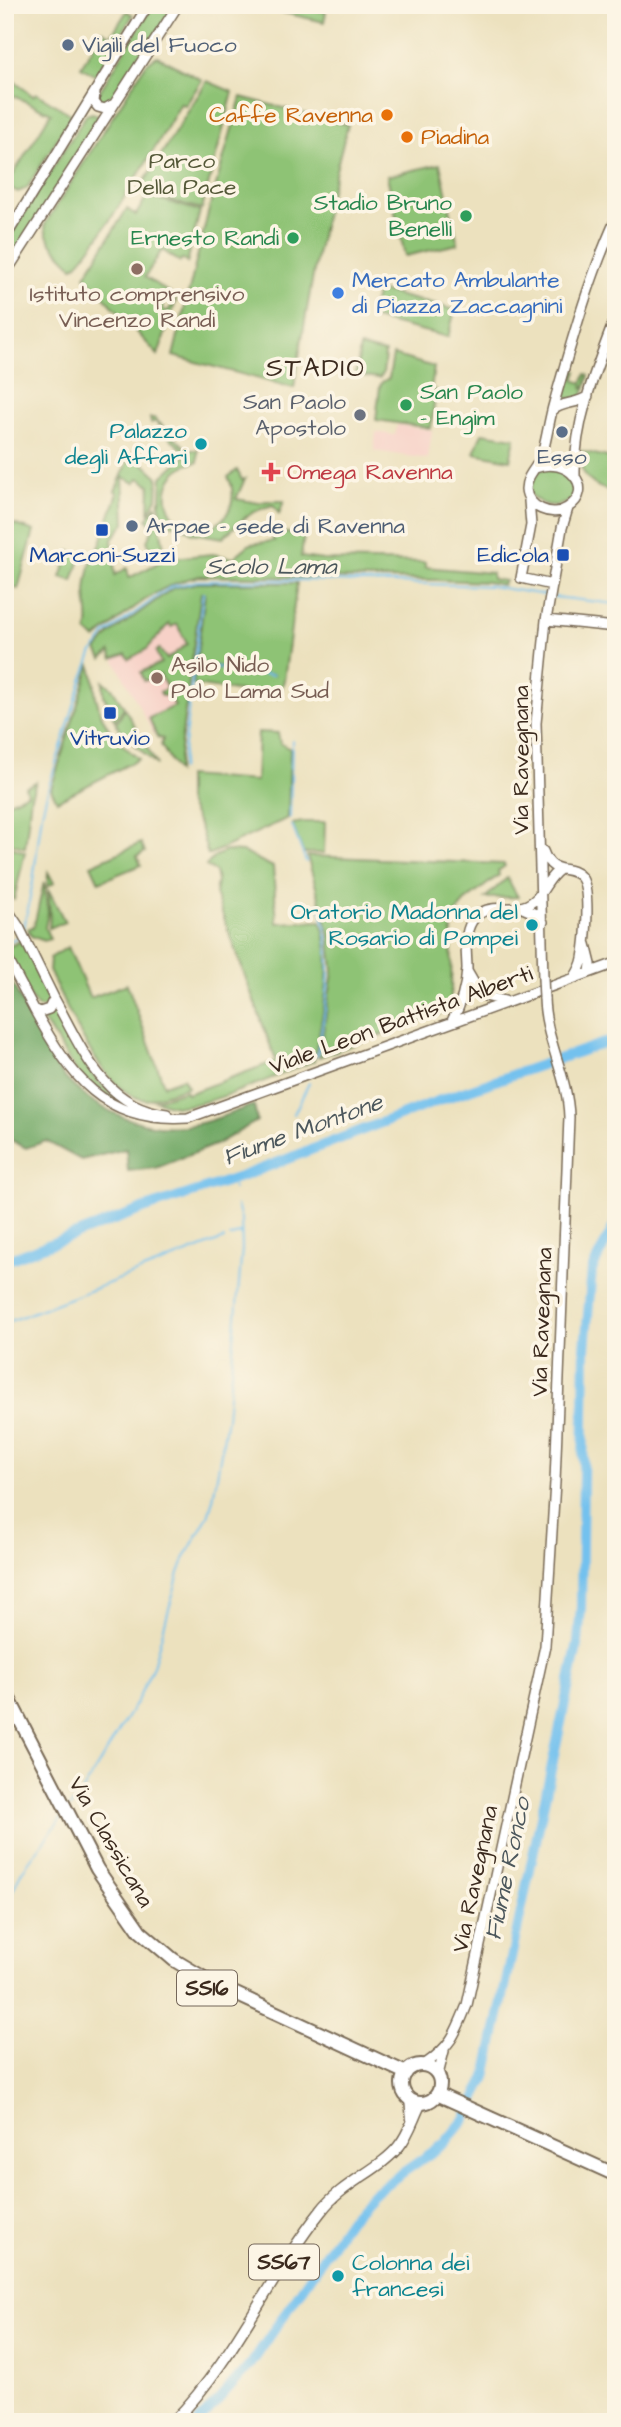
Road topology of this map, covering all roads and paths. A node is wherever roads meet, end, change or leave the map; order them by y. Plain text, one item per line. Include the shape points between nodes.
1 (148, 5) edge
2 (178, 5) edge
3 (95, 92) junction
4 (113, 104) junction
5 (83, 114) junction
6 (101, 123) junction
7 (616, 219) edge
8 (5, 238) edge
9 (5, 274) edge
10 (616, 316) edge
11 (588, 396) junction
12 (552, 411) junction
13 (535, 468) junction
14 (575, 475) junction
15 (529, 501) junction
16 (568, 508) junction
17 (552, 584) junction
18 (546, 620) junction
19 (616, 627) edge
20 (541, 843) junction
21 (559, 870) junction
22 (542, 892) junction
23 (520, 907) junction
24 (6, 910) edge
25 (543, 922) junction
26 (587, 946) junction
27 (5, 954) edge
28 (583, 961) junction
29 (615, 963) edge
30 (467, 970) junction
31 (590, 972) junction
32 (574, 978) junction
33 (481, 995) junction
34 (54, 998) junction
35 (462, 1001) junction
36 (506, 1002) junction
37 (34, 1009) junction
38 (477, 1012) junction
39 (452, 1021) junction
40 (200, 1114) junction
41 (5, 1691) edge
42 (5, 1704) edge
43 (58, 1799) junction
44 (444, 2051) junction
45 (424, 2065) junction
46 (438, 2075) junction
47 (404, 2076) junction
48 (444, 2094) junction
49 (416, 2101) junction
50 (506, 2122) junction
51 (616, 2169) edge
52 (616, 2175) edge
53 (173, 2422) edge

1 - 3 main road
2 - 4 main road
3 - 4 main road via 94,102 99,107
3 - 5 main road
4 - 6 main road
5 - 6 main road via 97,111
5 - 8 main road
6 - 9 main road
7 - 12 main road via 578,318
10 - 11 main road
11 - 12 main road
11 - 14 main road
12 - 13 main road
13 - 14 main road via 556,466
13 - 15 main road via 527,480
14 - 16 main road via 578,490
15 - 16 main road via 549,510
15 - 17 main road via 531,525 521,579
16 - 17 main road, Via Ravegnana
17 - 18 main road, Via Ravegnana
18 - 19 main road
18 - 20 main road, Via Ravegnana via 536,723
20 - 21 main road via 546,859
20 - 22 main road, Via Ravegnana
21 - 22 main road
21 - 26 main road via 574,872 585,885
22 - 23 main road
22 - 25 main road, Via Ravegnana
23 - 25 main road
23 - 30 main road via 492,908 472,921
24 - 34 main road, Viale Leon Battista Alberti
25 - 44 main road, Via Ravegnana, bridge via 548,1034 569,1098 545,1646 469,1997
26 - 28 main road
26 - 29 main road via 600,960
26 - 31 main road
27 - 37 main road, Viale Leon Battista Alberti
28 - 31 main road
28 - 32 main road
29 - 31 main road, Viale Leon Battista Alberti
30 - 33 main road
30 - 35 main road
31 - 32 main road, Viale Leon Battista Alberti
32 - 36 main road, Viale Leon Battista Alberti
33 - 36 main road
33 - 38 main road
34 - 37 main road via 48,1009
34 - 40 main road, Viale Leon Battista Alberti via 89,1063 112,1090 160,1113
35 - 38 main road
35 - 39 main road
36 - 38 main road, Viale Leon Battista Alberti
37 - 40 main road, Viale Leon Battista Alberti via 66,1065 108,1101 154,1118
38 - 39 main road, Viale Leon Battista Alberti
39 - 40 main road, Viale Leon Battista Alberti
41 - 43 highway, Via Classicana / SS16
42 - 43 highway, Via Classicana / SS16
43 - 47 highway, Via Classicana / SS16 via 123,1910 174,1960
44 - 45 main road, Via Ravegnana
44 - 46 main road, Via Ravegnana
45 - 46 highway
45 - 47 highway via 414,2066
46 - 48 highway
47 - 49 highway via 404,2092
48 - 49 highway
48 - 50 highway
49 - 53 main road, SS67 via 399,2146 324,2207 216,2370
50 - 51 highway
50 - 52 highway

